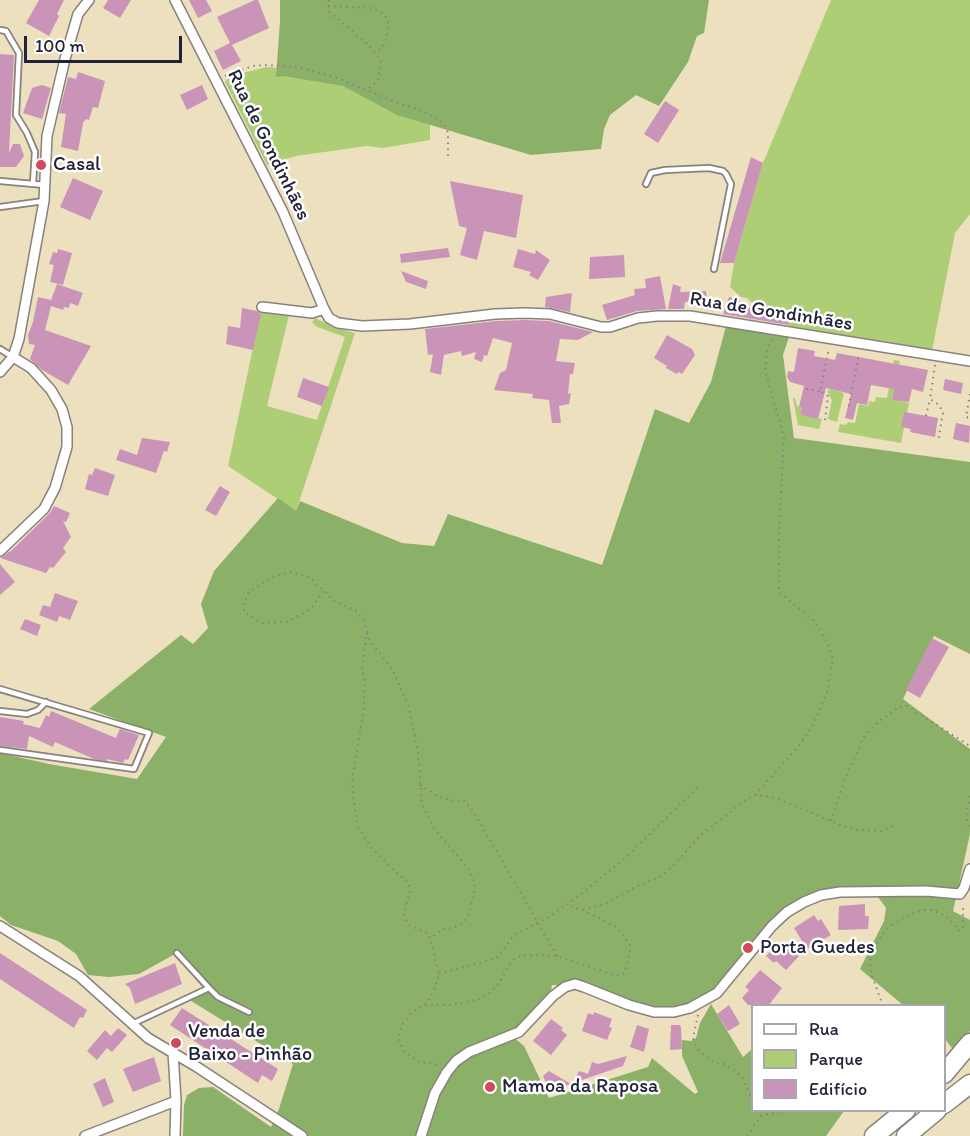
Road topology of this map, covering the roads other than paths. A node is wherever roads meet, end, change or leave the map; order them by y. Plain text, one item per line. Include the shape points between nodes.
1 (89, 0) edge
2 (175, 0) edge
3 (0, 30) edge
4 (0, 181) edge
5 (33, 183) junction
6 (646, 184) dead end
7 (45, 185) junction
8 (44, 201) junction
9 (0, 207) edge
10 (714, 269) dead end
11 (262, 307) dead end
12 (324, 309) junction
13 (0, 349) edge
14 (13, 357) junction
15 (970, 361) edge
16 (0, 372) edge
17 (0, 551) edge
18 (0, 689) edge
19 (45, 702) junction
20 (0, 711) edge
21 (0, 750) edge
22 (970, 869) edge
23 (0, 926) edge
24 (177, 953) dead end
25 (209, 988) junction
26 (249, 1012) dead end
27 (132, 1024) junction
28 (970, 1042) edge
29 (173, 1052) junction
30 (970, 1063) edge
31 (946, 1073) edge
32 (946, 1081) edge
33 (970, 1084) edge
34 (176, 1101) junction
35 (946, 1103) edge
36 (904, 1112) edge
37 (935, 1112) edge
38 (85, 1136) edge
39 (175, 1136) edge
40 (302, 1136) edge
41 (421, 1136) edge
42 (874, 1136) edge
43 (906, 1136) edge

1 - 7 street via 78,14 65,59 47,136
2 - 12 street, Rua de Gondinhães via 283,212
3 - 5 lane via 6,31 19,52 16,115 35,152
4 - 5 lane
5 - 7 lane
6 - 10 lane via 651,173 665,170 709,168 726,174 731,184
7 - 8 street
8 - 9 lane
8 - 14 street
11 - 12 street via 300,313
12 - 15 street, Rua de Gondinhães via 338,323 362,326 525,314 550,314 601,327 638,318 711,318
13 - 14 lane
14 - 16 street
14 - 17 street via 31,368 51,390 62,409 67,447 55,488 44,509
18 - 19 lane
19 - 20 lane via 27,714
19 - 21 lane via 149,733 134,770
22 - 41 street via 958,894 926,891 821,895 787,912 717,993 690,1008 654,1012 575,984 565,987 519,1032 468,1052 453,1065 435,1093
23 - 27 street via 79,976
24 - 25 lane
25 - 26 lane via 218,997
25 - 27 lane
27 - 29 street
28 - 31 highway
29 - 34 street
29 - 40 street
30 - 32 highway
33 - 35 highway
34 - 38 street
34 - 39 street
36 - 42 highway
37 - 43 highway

